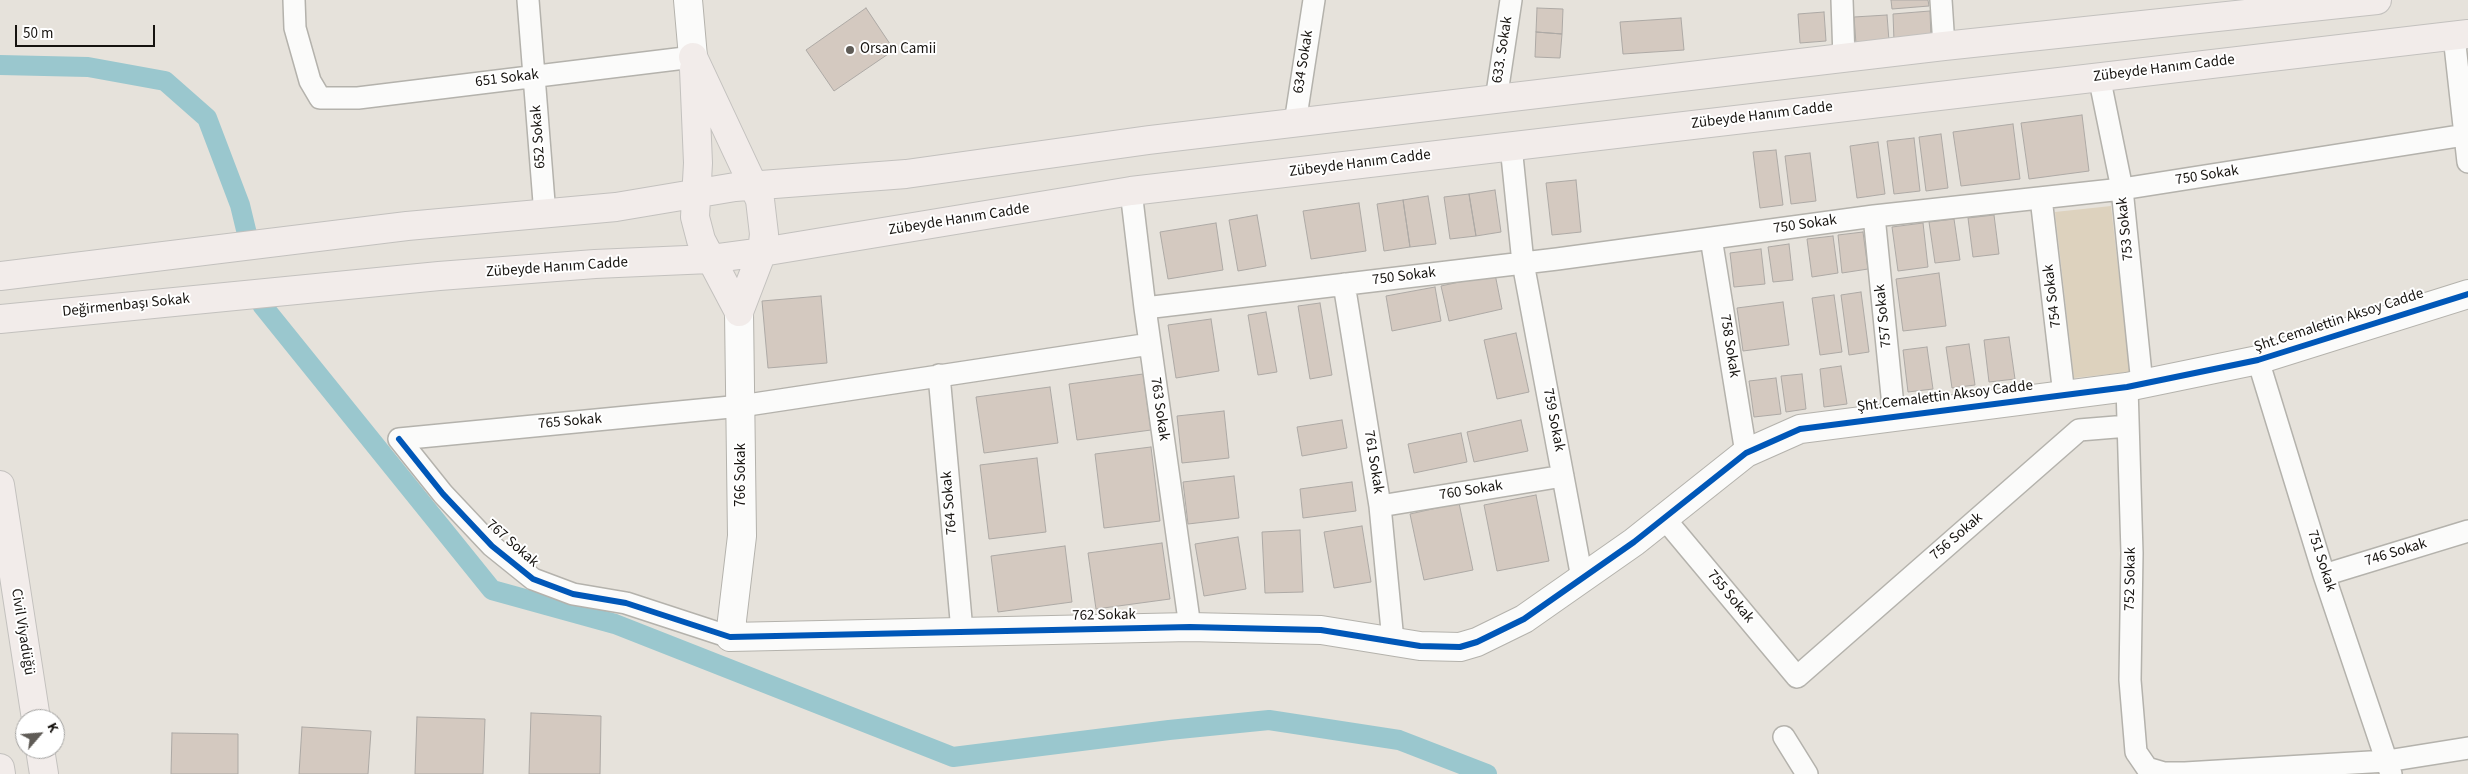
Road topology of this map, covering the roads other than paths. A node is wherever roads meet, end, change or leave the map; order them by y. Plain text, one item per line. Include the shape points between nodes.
1 (294, 0) edge
2 (528, 0) edge
3 (688, 0) edge
4 (1314, 0) edge
5 (1511, 0) edge
6 (1842, 0) edge
7 (1941, 0) edge
8 (2377, 0) edge
9 (2461, 35) edge
10 (1944, 46) junction
11 (694, 57) junction
12 (1844, 58) junction
13 (534, 75) junction
14 (2099, 76) junction
15 (1496, 100) junction
16 (1295, 124) junction
17 (2465, 135) junction
18 (1511, 146) junction
19 (2468, 162) edge
20 (755, 186) junction
21 (2122, 189) junction
22 (1131, 191) junction
23 (698, 192) junction
24 (2041, 198) junction
25 (545, 215) junction
26 (1874, 216) junction
27 (1711, 238) junction
28 (762, 252) junction
29 (710, 259) junction
30 (1524, 263) junction
31 (0, 276) edge
32 (1344, 284) junction
33 (252, 294) joint
34 (2468, 294) edge
35 (1145, 308) junction
36 (738, 312) junction
37 (0, 319) edge
38 (1150, 344) junction
39 (2258, 360) junction
40 (939, 375) junction
41 (2134, 385) junction
42 (2064, 394) junction
43 (742, 406) junction
44 (1894, 416) junction
45 (2128, 426) junction
46 (399, 439) joint
47 (1746, 453) junction
48 (1563, 476) junction
49 (0, 485) edge
50 (1380, 506) junction
51 (1664, 518) junction
52 (2468, 531) edge
53 (2324, 574) junction
54 (1582, 578) junction
55 (1190, 627) junction
56 (962, 631) junction
57 (730, 637) junction
58 (1393, 641) junction
59 (1477, 642) joint
60 (1797, 677) joint
61 (34, 709) edge
62 (1784, 737) dead end
63 (2468, 748) edge
64 (42, 759) edge
65 (0, 768) edge
66 (2389, 768) edge
67 (1, 774) edge
68 (44, 774) edge
69 (1807, 774) edge

1 - 13 street, 651 Sokak via 295,28 310,81 320,98 358,98
2 - 13 street, 652 Sokak
3 - 11 street
4 - 16 street, 634 Sokak
5 - 15 street, 633. Sokak
6 - 12 street
7 - 10 street
8 - 10 highway
9 - 14 highway, Zübeyde Hanım Cadde
9 - 17 street
10 - 12 highway
11 - 13 street, 651 Sokak
11 - 20 highway
11 - 23 highway
12 - 15 highway
13 - 25 street, 652 Sokak
14 - 18 highway, Zübeyde Hanım Cadde
14 - 21 street, 753 Sokak
15 - 16 highway
16 - 20 highway via 906,174
17 - 19 street
17 - 21 street, 750 Sokak
18 - 22 highway, Zübeyde Hanım Cadde
18 - 30 street, 759 Sokak
20 - 23 highway
20 - 28 highway via 763,220
21 - 24 street, 750 Sokak
21 - 41 street, 753 Sokak
22 - 28 highway, Zübeyde Hanım Cadde
22 - 35 street, 763 Sokak
23 - 25 highway via 616,207
23 - 29 highway via 695,217
24 - 26 street, 750 Sokak
24 - 42 street, 754 Sokak
25 - 31 highway via 407,226
26 - 27 street, 750 Sokak
26 - 44 street, 757 Sokak
27 - 30 street, 750 Sokak
27 - 47 street, 758 Sokak
28 - 29 highway, Zübeyde Hanım Cadde
28 - 36 highway
29 - 33 highway, Zübeyde Hanım Cadde via 576,265
29 - 36 highway
30 - 32 street, 750 Sokak
30 - 48 street, 759 Sokak
32 - 35 street, 750 Sokak
32 - 50 street, 761 Sokak
33 - 37 highway, Değirmenbaşı Sokak
34 - 39 street, Şht.Cemalettin Aksoy Cadde
35 - 38 street, 763 Sokak
36 - 43 street, 766 Sokak
38 - 40 street, 765 Sokak
38 - 55 street, 763 Sokak
39 - 41 street, Şht.Cemalettin Aksoy Cadde
39 - 53 street, 751 Sokak
40 - 43 street, 765 Sokak
40 - 56 street, 764 Sokak
41 - 42 street, Şht.Cemalettin Aksoy Cadde
41 - 45 street, 752 Sokak
42 - 44 street, Şht.Cemalettin Aksoy Cadde
43 - 46 street, 765 Sokak
43 - 57 street, 766 Sokak via 742,536
44 - 47 street, Şht.Cemalettin Aksoy Cadde via 1800,429
45 - 60 street, 756 Sokak via 2079,430
45 - 66 street, 752 Sokak via 2132,553 2130,680 2136,752 2147,768 2164,773
46 - 57 street, 767 Sokak via 443,494 492,546 533,579 573,594 626,603
47 - 51 street, Şht.Cemalettin Aksoy Cadde
48 - 50 street, 760 Sokak
48 - 54 street, 759 Sokak
49 - 61 highway, Civil Viyadüğü
50 - 58 street, 761 Sokak
51 - 54 street, Şht.Cemalettin Aksoy Cadde
51 - 60 street, 755 Sokak
52 - 53 street, 746 Sokak
53 - 66 street, 751 Sokak
54 - 59 street, Şht.Cemalettin Aksoy Cadde via 1524,619
55 - 56 street, 762 Sokak
55 - 58 street, 762 Sokak via 1321,630
56 - 57 street, 762 Sokak
58 - 59 street, 762 Sokak via 1420,646 1460,647
62 - 69 street
63 - 66 street
64 - 68 highway
65 - 67 highway

